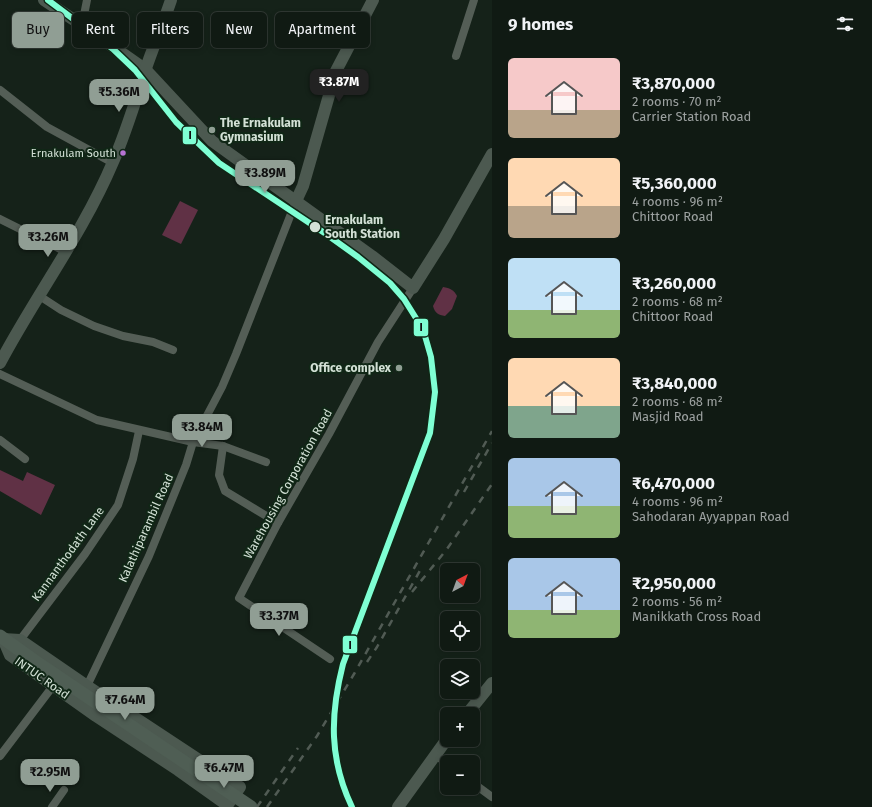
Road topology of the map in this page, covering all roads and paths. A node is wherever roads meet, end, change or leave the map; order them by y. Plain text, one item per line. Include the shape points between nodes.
1 (44, 0) edge
2 (87, 0) edge
3 (171, 0) edge
4 (474, 0) edge
5 (369, 1) edge
6 (85, 12) edge
7 (72, 18) edge
8 (115, 48) edge
9 (456, 56) dead end
10 (146, 70) junction
11 (0, 90) edge
12 (492, 154) edge
13 (113, 163) junction
14 (296, 201) junction
15 (0, 219) edge
16 (66, 252) junction
17 (413, 288) junction
18 (38, 295) junction
19 (173, 350) dead end
20 (0, 363) edge
21 (0, 374) edge
22 (139, 431) junction
23 (0, 440) edge
24 (193, 442) junction
25 (223, 446) junction
26 (25, 459) dead end
27 (266, 462) dead end
28 (278, 523) junction
29 (1, 638) edge
30 (20, 640) junction
31 (330, 659) dead end
32 (492, 683) edge
33 (53, 686) junction
34 (86, 686) junction
35 (473, 707) edge
36 (441, 747) edge
37 (435, 754) junction
38 (0, 756) edge
39 (440, 758) edge
40 (480, 788) edge
41 (64, 790) dead end
42 (492, 797) edge
43 (227, 806) edge
44 (52, 807) edge
45 (251, 807) edge
46 (398, 807) edge

1 - 7 street
2 - 6 street
3 - 10 street
4 - 9 street
5 - 14 street via 336,71 303,186
8 - 10 street
10 - 13 street
10 - 14 street via 212,141
11 - 13 street via 47,127
12 - 17 street
13 - 16 street
14 - 17 street
14 - 24 street, Kalathiparambil Road via 222,387
15 - 16 street
16 - 18 street
17 - 28 street, Warehousing Corporation Road via 378,342
18 - 19 street via 94,326
18 - 20 street
21 - 22 street via 97,420
22 - 24 street
22 - 30 street, Kannanthodath Lane via 118,504 85,554
23 - 26 street
24 - 25 street
24 - 34 street, Kalathiparambil Road via 149,556
25 - 27 street
25 - 28 street via 219,475 225,491
28 - 31 street, Warehousing Corporation Road via 239,598
29 - 30 street
29 - 33 street, INTUC Road via 10,655
29 - 45 main road
30 - 34 street
32 - 35 street
33 - 38 street
33 - 43 street, INTUC Road
34 - 43 street via 240,787
36 - 37 street
37 - 39 street
37 - 46 street
40 - 42 street
41 - 44 street

